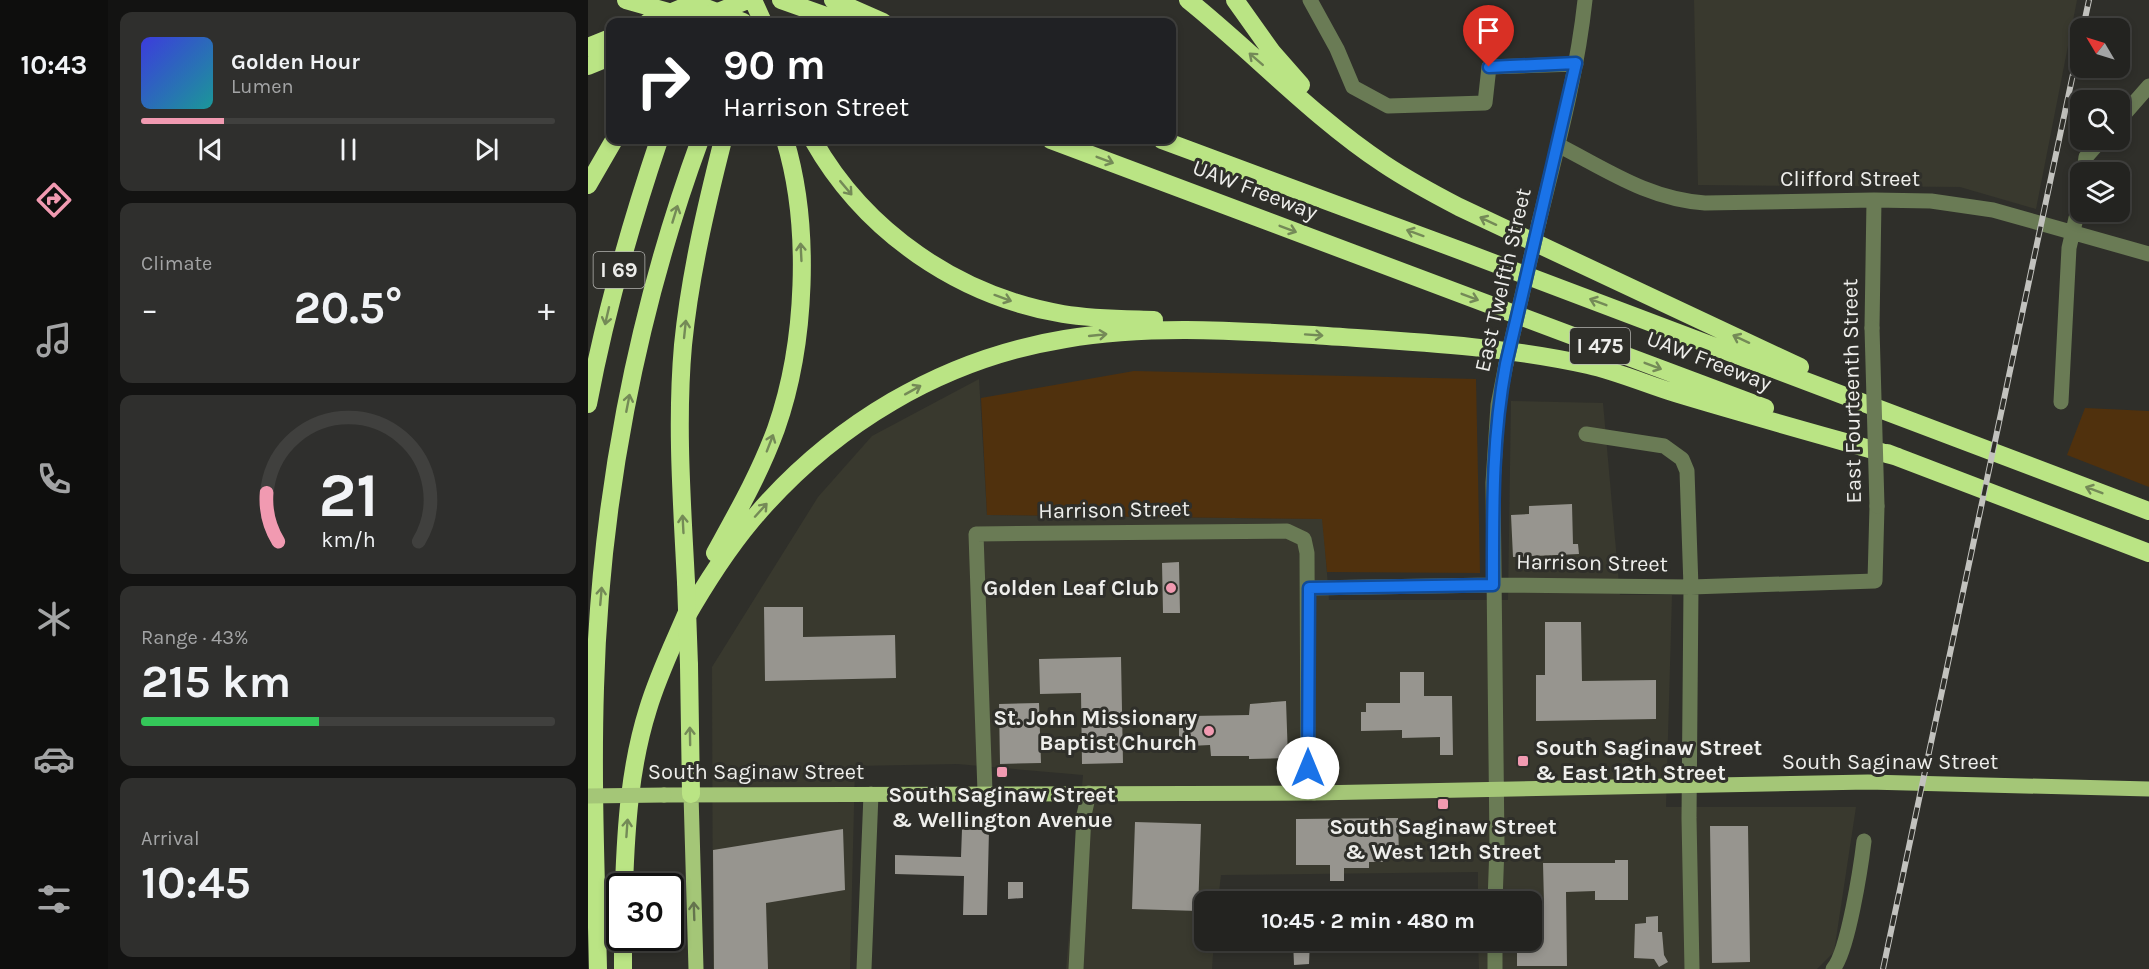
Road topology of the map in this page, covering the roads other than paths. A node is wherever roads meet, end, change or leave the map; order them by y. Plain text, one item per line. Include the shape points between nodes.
1 (626, 0) edge
2 (685, 0) edge
3 (690, 0) edge
4 (701, 0) edge
5 (714, 0) edge
6 (731, 0) edge
7 (748, 0) edge
8 (754, 0) edge
9 (774, 0) edge
10 (781, 0) edge
11 (833, 0) edge
12 (1188, 0) edge
13 (1235, 0) edge
14 (1310, 0) edge
15 (1585, 0) edge
16 (658, 18) edge
17 (680, 18) edge
18 (689, 18) edge
19 (703, 18) edge
20 (705, 18) edge
21 (732, 18) edge
22 (741, 18) edge
23 (745, 18) edge
24 (762, 18) edge
25 (766, 18) edge
26 (832, 18) edge
27 (874, 18) edge
28 (606, 40) edge
29 (588, 47) edge
30 (606, 59) edge
31 (1576, 63) junction
32 (588, 66) edge
33 (2149, 86) edge
34 (2130, 108) edge
35 (612, 144) edge
36 (658, 144) edge
37 (699, 144) edge
38 (722, 144) edge
39 (786, 144) edge
40 (816, 144) edge
41 (1062, 144) edge
42 (1173, 144) edge
43 (1558, 144) junction
44 (1383, 163) junction
45 (588, 186) edge
46 (1874, 200) junction
47 (2075, 222) edge
48 (2072, 233) junction
49 (2149, 254) edge
50 (1285, 333) junction
51 (2061, 402) dead end
52 (588, 404) edge
53 (1927, 427) junction
54 (1586, 434) dead end
55 (1898, 457) junction
56 (2149, 511) edge
57 (2149, 553) edge
58 (1875, 581) joint
59 (1493, 585) junction
60 (1690, 587) junction
61 (1309, 588) junction
62 (680, 628) junction
63 (1690, 786) junction
64 (1496, 789) junction
65 (2149, 789) edge
66 (985, 792) junction
67 (1089, 793) junction
68 (1314, 793) junction
69 (691, 794) junction
70 (871, 794) junction
71 (588, 796) edge
72 (1864, 841) dead end
73 (625, 873) edge
74 (1495, 891) edge
75 (623, 951) edge
76 (1495, 951) edge
77 (598, 969) edge
78 (622, 969) edge
79 (696, 969) edge
80 (864, 969) edge
81 (1076, 969) edge
82 (1495, 969) edge
83 (1692, 969) edge
84 (1833, 969) edge

1 - 18 highway
2 - 21 highway
3 - 17 highway, bridge
4 - 16 highway, bridge
5 - 20 highway, bridge
6 - 22 highway
7 - 19 highway, bridge
8 - 23 highway
8 - 24 highway, bridge
9 - 25 highway
10 - 26 highway
11 - 27 highway
44 -> 12 highway
13 - 44 highway via 1292,76
14 - 31 street via 1353,87 1388,106 1485,104 1489,67
15 - 31 street, East Twelfth Street
28 - 29 highway
30 - 32 highway
31 - 43 street, East Twelfth Street
33 - 34 street
35 - 45 highway
36 -> 52 highway, I 69 via 608,309
77 -> 37 highway, I 69 via 595,688 611,502 645,320
69 -> 38 highway, bridge via 680,402 683,345 697,251
62 -> 39 highway via 765,456 790,377 801,270 797,205
40 -> 50 highway via 841,182 884,229 944,272 1012,302 1062,314
41 -> 55 highway, UAW Freeway / I 475
53 -> 42 highway, UAW Freeway / I 475
43 - 46 street, Clifford Street via 1653,194 1686,202
43 - 59 street, East Twelfth Street, bridge via 1498,405
53 -> 44 highway via 1459,207
46 - 48 street, Clifford Street via 1931,201 1993,210
46 - 58 street, East Fourteenth Street, bridge
47 - 48 street
48 - 49 street, Clifford Street
48 - 51 street via 2068,248
50 -> 55 highway via 1536,354 1612,372
62 -> 50 highway via 732,545 792,477 841,435 921,385 1005,352 1066,338 1158,331
56 -> 53 highway, UAW Freeway / I 475
54 - 60 street via 1664,446 1682,459 1687,471
55 - 57 highway, UAW Freeway / I 475
58 - 60 street, Harrison Street
59 - 60 street, Harrison Street
59 - 61 street, Harrison Street
59 - 64 street, East Twelfth Street
60 - 63 street
61 - 66 street, Harrison Street via 1304,539 1287,531 976,534
61 - 68 street via 1308,768
73 -> 62 highway via 634,762 648,708
63 - 64 main road, South Saginaw Street
63 - 65 main road, South Saginaw Street via 1879,782
63 - 83 street
64 - 68 main road, South Saginaw Street
64 - 74 street, East Twelfth Street
66 - 67 main road, South Saginaw Street
66 - 70 main road, South Saginaw Street
67 - 68 main road, South Saginaw Street
67 - 81 street via 1084,815
69 - 70 main road, South Saginaw Street
69 - 71 main road, South Saginaw Street, bridge
79 -> 69 main road
70 - 80 street
72 - 84 street via 1842,954
75 - 78 highway
76 - 82 street

